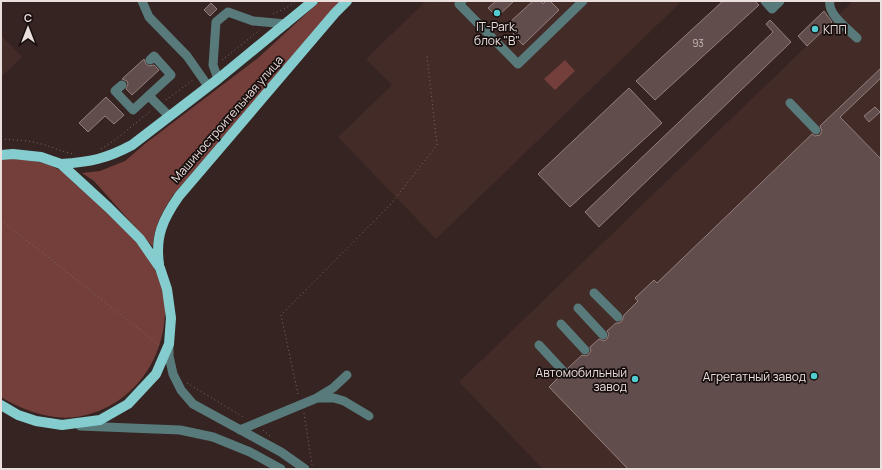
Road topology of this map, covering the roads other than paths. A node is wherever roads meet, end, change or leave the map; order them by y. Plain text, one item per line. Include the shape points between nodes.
1 (142, 1) edge
2 (313, 1) edge
3 (348, 1) edge
4 (462, 1) edge
5 (583, 1) edge
6 (765, 1) edge
7 (780, 1) edge
8 (830, 1) edge
9 (286, 24) junction
10 (857, 38) dead end
11 (150, 60) dead end
12 (218, 78) junction
13 (122, 85) dead end
14 (208, 86) junction
15 (149, 96) junction
16 (790, 103) dead end
17 (168, 116) junction
18 (816, 130) dead end
19 (1, 155) edge
20 (61, 164) junction
21 (160, 268) junction
22 (594, 292) dead end
23 (578, 308) dead end
24 (618, 317) dead end
25 (561, 324) dead end
26 (603, 335) dead end
27 (540, 345) dead end
28 (168, 348) junction
29 (585, 350) dead end
30 (564, 372) dead end
31 (347, 375) dead end
32 (317, 398) junction
33 (1, 405) edge
34 (1, 414) edge
35 (18, 415) junction
36 (369, 416) dead end
37 (62, 425) junction
38 (240, 430) junction
39 (281, 469) edge
40 (305, 469) edge

1 - 14 street via 149,17 187,56
2 - 9 main road, Машиностроительная улица
3 - 21 main road, Машиностроительная улица via 178,196 158,236
4 - 5 street via 459,4 518,64
6 - 7 street via 772,9
8 - 10 street via 829,6 833,14
9 - 12 main road, Машиностроительная улица
9 - 12 street via 253,21 228,12 216,22 213,66
11 - 15 street via 154,56 171,75
12 - 14 main road, Машиностроительная улица
13 - 15 street via 115,91 133,110
14 - 17 main road, Машиностроительная улица
15 - 17 street
16 - 18 street
17 - 20 main road, Машиностроительная улица via 132,145 116,154 98,160
19 - 20 main road via 41,157
20 - 21 main road via 140,239
21 - 28 main road via 167,289 171,318
22 - 24 street
23 - 26 street
25 - 29 street
27 - 30 street
28 - 37 main road via 156,374 128,404 100,420
28 - 38 street via 173,374 181,390 194,404
31 - 32 street
32 - 36 street via 344,401
32 - 38 street
33 - 35 main road
34 - 35 main road
35 - 37 main road
37 - 39 street via 180,430 213,437 250,452
38 - 40 street via 281,452

